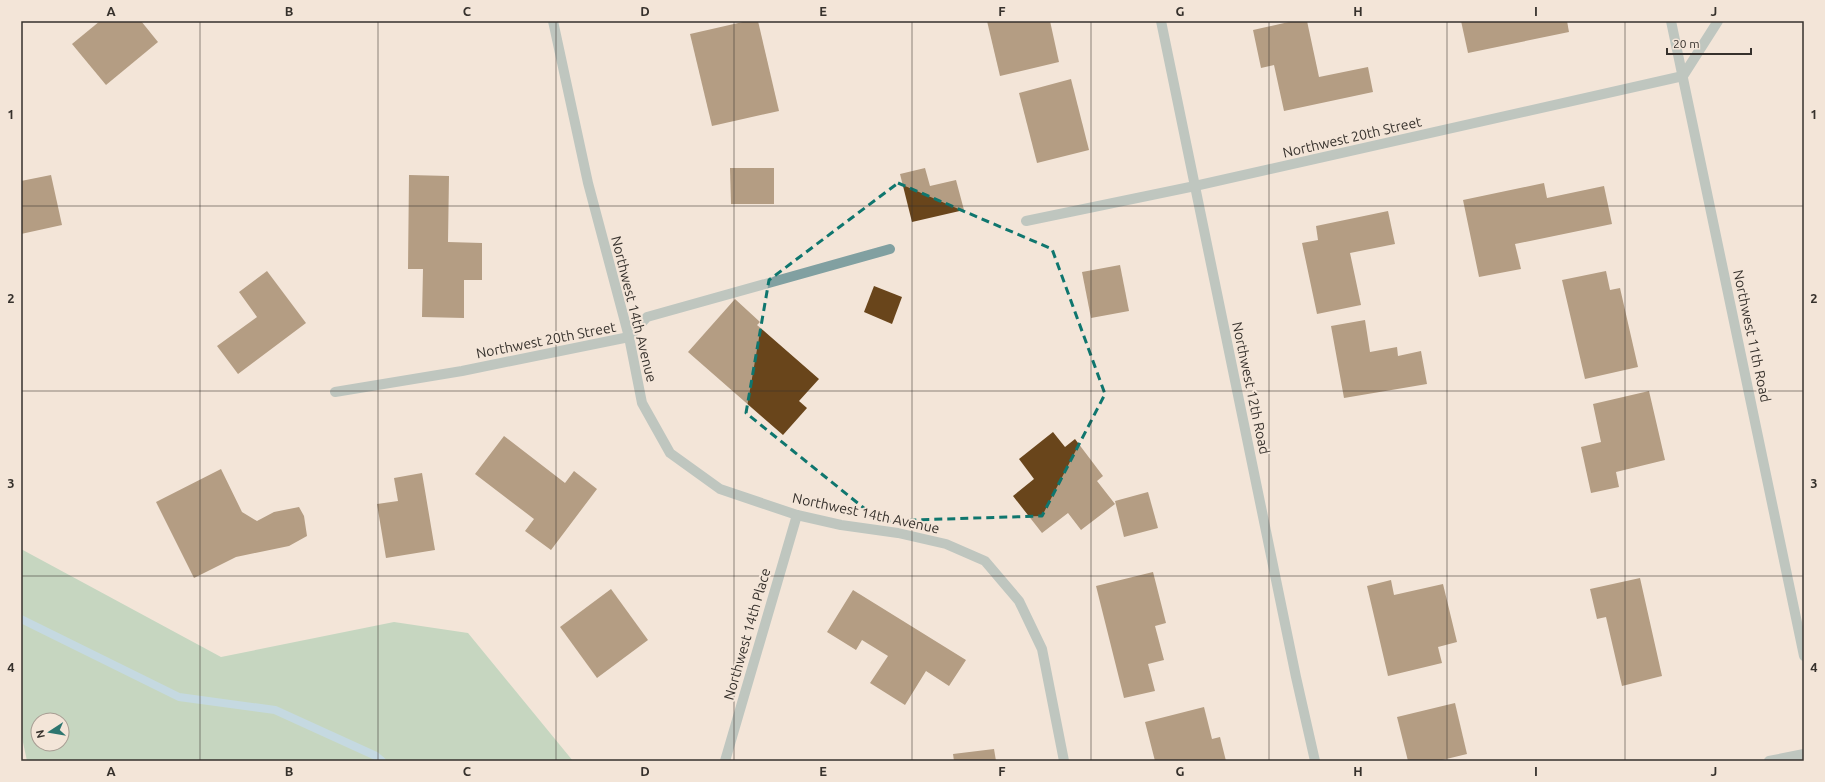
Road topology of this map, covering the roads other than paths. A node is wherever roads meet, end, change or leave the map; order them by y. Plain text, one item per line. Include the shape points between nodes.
1 (553, 21) edge
2 (1161, 21) edge
3 (1671, 21) edge
4 (1718, 21) edge
5 (1683, 76) junction
6 (1195, 186) junction
7 (1026, 222) dead end
8 (890, 249) dead end
9 (629, 337) junction
10 (335, 392) dead end
11 (797, 515) junction
12 (1804, 656) edge
13 (1804, 754) edge
14 (725, 761) edge
15 (1064, 761) edge
16 (1315, 761) edge
17 (1769, 761) edge

1 - 9 street, Northwest 14th Avenue via 588,183
2 - 6 street, Northwest 12th Road
3 - 5 street, Northwest 11th Road
4 - 5 street
5 - 6 street, Northwest 20th Street
5 - 12 street, Northwest 11th Road
6 - 7 street, Northwest 20th Street
6 - 16 street, Northwest 12th Road
8 - 9 street, Northwest 20th Street via 648,317
9 - 10 street, Northwest 20th Street via 462,371
9 - 11 street, Northwest 14th Avenue via 642,403 670,453 720,489
11 - 14 street, Northwest 14th Place
11 - 15 street, Northwest 14th Avenue via 946,544 985,561 1019,601 1042,649
13 - 17 street

